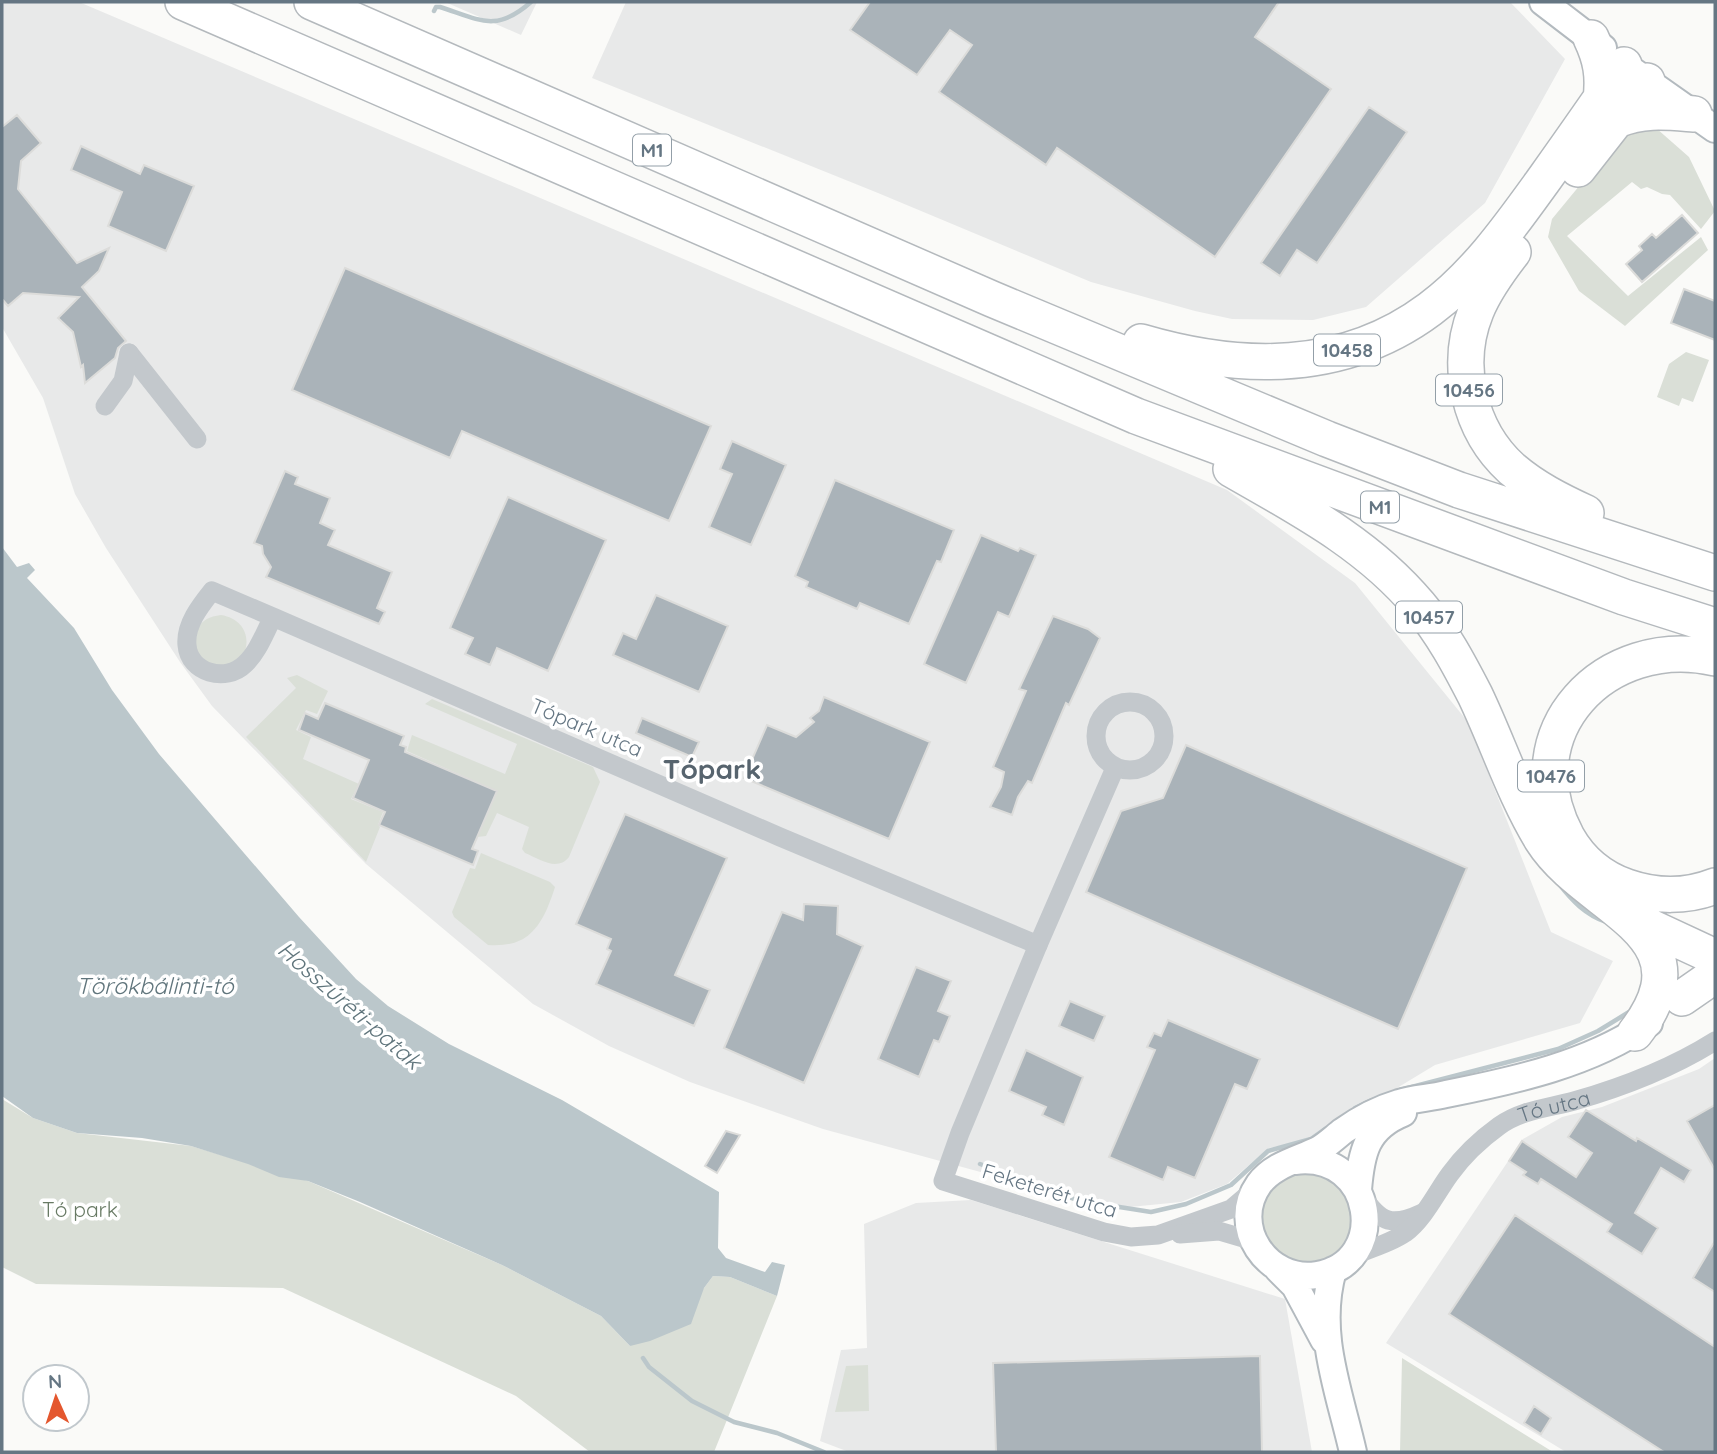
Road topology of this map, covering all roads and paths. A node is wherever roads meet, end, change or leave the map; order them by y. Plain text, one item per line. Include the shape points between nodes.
1 (183, 2) edge
2 (312, 2) edge
3 (1543, 2) edge
4 (1591, 38) junction
5 (1635, 73) junction
6 (1609, 109) junction
7 (1705, 122) edge
8 (992, 299) junction
9 (105, 406) dead end
10 (1136, 416) junction
11 (197, 439) dead end
12 (1715, 567) edge
13 (1715, 573) edge
14 (273, 617) junction
15 (1715, 626) edge
16 (1715, 658) edge
17 (1115, 768) dead end
18 (1715, 886) edge
19 (1620, 913) junction
20 (1038, 945) junction
21 (1715, 957) edge
22 (1715, 964) edge
23 (1715, 975) edge
24 (1682, 998) junction
25 (1635, 1033) junction
26 (1715, 1041) edge
27 (1445, 1095) junction
28 (1295, 1161) junction
29 (1258, 1186) junction
30 (1358, 1190) junction
31 (1423, 1213) junction
32 (1158, 1235) junction
33 (1253, 1241) junction
34 (1342, 1263) junction
35 (1278, 1269) junction
36 (1326, 1344) junction
37 (1353, 1452) edge

1 - 10 highway, M1
2 - 8 highway, M1
3 - 4 main road
4 - 5 main road
4 - 6 highway
5 - 6 highway, 10456
5 - 7 main road
6 - 7 highway via 1661,111
6 - 8 highway, 10458 via 1458,285 1406,324 1339,353 1275,363 1221,360 1153,346
6 - 12 highway, 10456 via 1476,313 1467,351 1473,410 1491,446 1528,482
8 - 13 highway, M1 via 1459,490
9 - 11 street via 123,381 129,353
10 - 15 highway, M1 via 1624,597
10 - 19 highway, 10457 via 1315,517 1399,583 1454,655 1543,841 1576,878
14 - 14 street, Tópark utca via 212,591 191,621 188,652 211,673 235,672 254,653
14 - 20 street, Tópark utca
16 - 18 highway, 10476 via 1683,654 1642,658 1592,684 1564,721 1552,756 1550,785 1557,815 1572,846 1609,879 1635,890 1671,895
17 - 20 street
19 - 21 highway, 10457
19 - 25 highway, 10457 via 1646,934 1659,966 1655,1003
20 - 32 street, Feketerét utca via 943,1181 1104,1232
22 - 24 main road
23 - 24 highway
24 - 25 main road
25 - 27 main road via 1562,1066
26 - 31 street, Tó utca via 1644,1077 1506,1121 1460,1161
27 - 28 main road via 1402,1101 1374,1112
27 - 30 main road via 1388,1120 1375,1132 1363,1154
28 - 29 main road via 1274,1170
28 - 30 main road via 1316,1160 1336,1167
29 - 32 street, Feketerét utca via 1231,1209
29 - 33 main road via 1248,1218
30 - 31 street via 1384,1220 1405,1220
30 - 34 main road via 1365,1212 1363,1236
31 - 34 street, Tó utca via 1404,1234
32 - 33 street via 1219,1231
33 - 35 main road
34 - 35 main road via 1320,1275
34 - 36 main road via 1325,1303
35 - 36 main road via 1295,1286
36 - 37 main road

